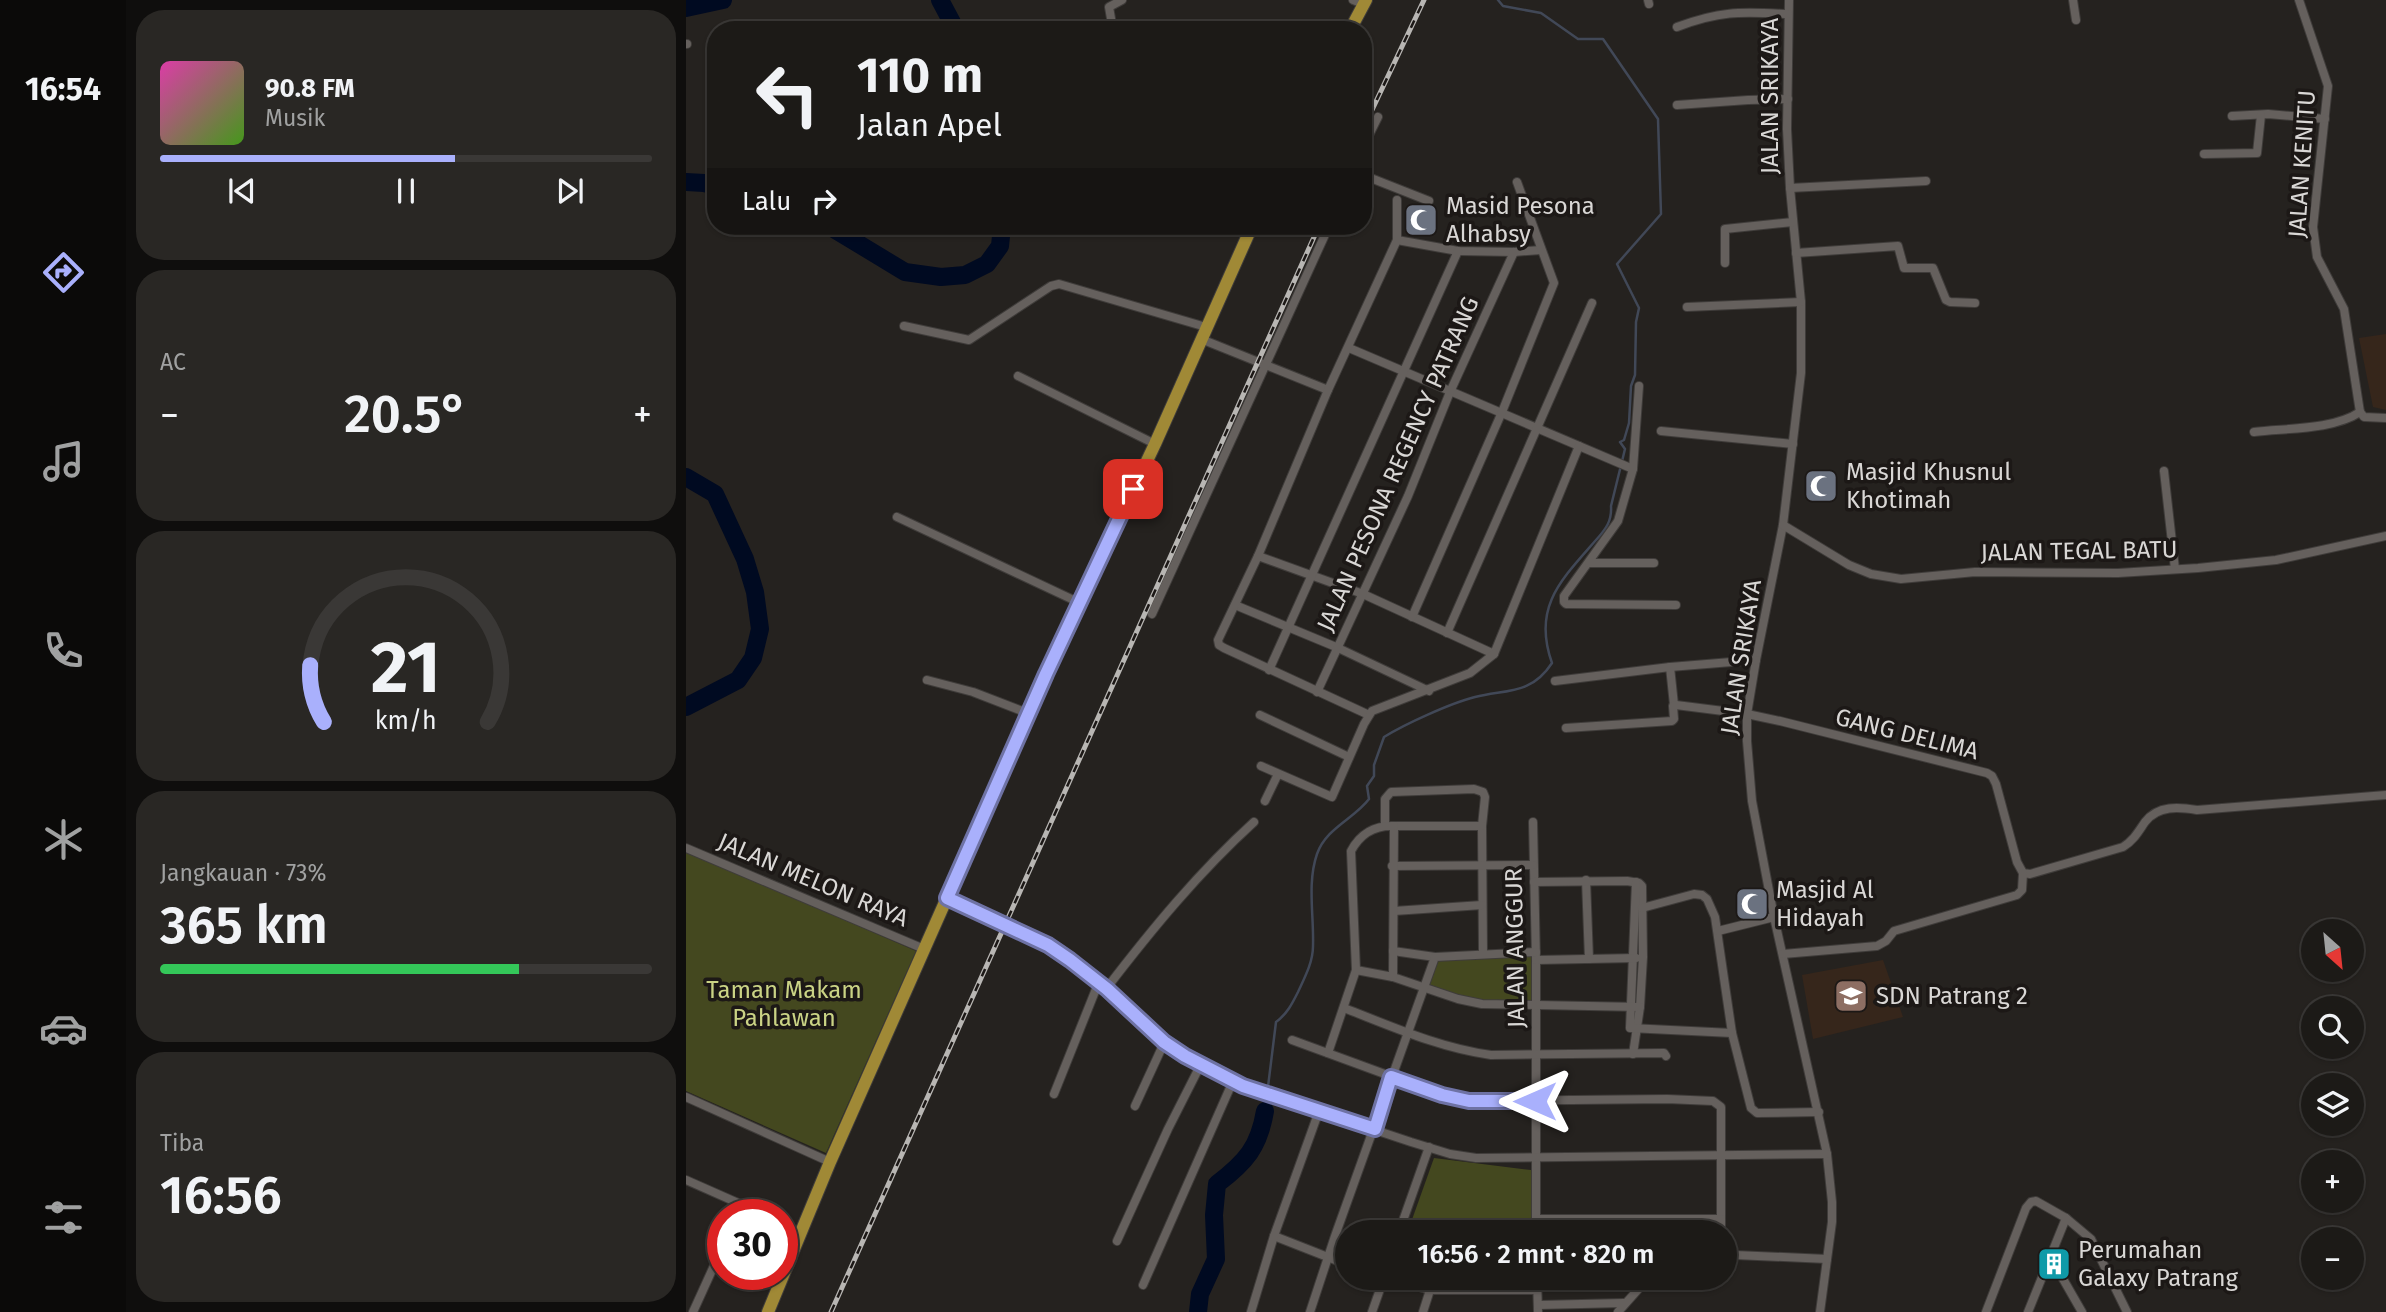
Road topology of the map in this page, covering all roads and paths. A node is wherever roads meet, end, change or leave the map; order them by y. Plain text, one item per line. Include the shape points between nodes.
1 (1122, 0) edge
2 (1789, 0) edge
3 (2073, 0) edge
4 (2299, 0) edge
5 (1361, 1) edge
6 (1788, 14) junction
7 (2076, 20) dead end
8 (1111, 21) edge
9 (1353, 21) edge
10 (1677, 27) dead end
11 (1788, 99) junction
12 (1677, 105) dead end
13 (2261, 115) junction
14 (2232, 116) dead end
15 (1378, 117) dead end
16 (2325, 118) junction
17 (1372, 129) edge
18 (2204, 154) dead end
19 (1372, 179) edge
20 (1926, 181) dead end
21 (1517, 182) dead end
22 (1790, 188) junction
23 (1397, 200) dead end
24 (1429, 201) dead end
25 (1793, 222) junction
26 (1248, 235) edge
27 (1325, 235) edge
28 (1397, 240) junction
29 (1541, 250) junction
30 (1458, 251) junction
31 (1514, 252) junction
32 (1796, 253) junction
33 (1726, 263) dead end
34 (1801, 302) junction
35 (1592, 303) dead end
36 (1975, 303) dead end
37 (1687, 307) dead end
38 (904, 326) dead end
39 (1204, 333) junction
40 (1349, 348) junction
41 (1266, 365) junction
42 (1404, 372) junction
43 (1018, 376) dead end
44 (1639, 386) dead end
45 (1328, 390) junction
46 (1450, 392) junction
47 (1502, 412) junction
48 (2360, 412) junction
49 (2386, 418) edge
50 (1537, 429) junction
51 (1661, 431) dead end
52 (2254, 432) dead end
53 (1793, 443) junction
54 (1155, 444) junction
55 (1579, 446) junction
56 (1630, 468) junction
57 (2164, 471) dead end
58 (897, 517) dead end
59 (1783, 525) junction
60 (2386, 536) edge
61 (1258, 556) junction
62 (1589, 563) junction
63 (1654, 563) dead end
64 (2175, 569) junction
65 (1313, 576) junction
66 (1363, 594) junction
67 (1080, 603) junction
68 (1235, 605) junction
69 (1676, 605) dead end
70 (1152, 614) dead end
71 (1412, 617) junction
72 (1289, 627) junction
73 (1447, 633) junction
74 (1336, 647) junction
75 (1494, 654) junction
76 (1756, 660) junction
77 (1670, 667) junction
78 (1269, 670) junction
79 (928, 680) dead end
80 (1555, 681) dead end
81 (1429, 691) junction
82 (1317, 692) junction
83 (1674, 705) junction
84 (1030, 714) junction
85 (1747, 714) junction
86 (1260, 715) dead end
87 (1368, 715) junction
88 (1566, 728) dead end
89 (1349, 757) junction
90 (1261, 766) dead end
91 (1278, 774) junction
92 (2386, 795) edge
93 (1265, 802) dead end
94 (1254, 822) dead end
95 (1533, 822) dead end
96 (1389, 826) junction
97 (1482, 826) junction
98 (686, 848) edge
99 (1482, 865) junction
100 (1533, 865) junction
101 (1392, 866) junction
102 (2024, 873) junction
103 (1586, 880) junction
104 (1534, 882) junction
105 (1636, 882) junction
106 (947, 898) junction
107 (1482, 905) junction
108 (1642, 908) junction
109 (1394, 911) junction
110 (1774, 917) junction
111 (1718, 931) junction
112 (924, 949) junction
113 (1393, 951) junction
114 (1483, 954) junction
115 (1783, 954) junction
116 (1536, 956) junction
117 (1435, 957) junction
118 (1589, 958) junction
119 (1639, 958) junction
120 (1356, 970) junction
121 (1393, 977) junction
122 (1098, 984) junction
123 (1423, 987) junction
124 (1107, 989) junction
125 (1536, 1006) junction
126 (1636, 1007) junction
127 (1344, 1008) junction
128 (1637, 1030) junction
129 (1407, 1032) junction
130 (1732, 1033) junction
131 (1292, 1040) dead end
132 (1164, 1042) junction
133 (1328, 1053) junction
134 (1536, 1053) junction
135 (1633, 1054) junction
136 (1666, 1056) dead end
137 (1201, 1064) junction
138 (1391, 1077) junction
139 (1233, 1081) junction
140 (1054, 1094) dead end
141 (686, 1097) edge
142 (1535, 1101) junction
143 (1135, 1106) dead end
144 (1319, 1111) junction
145 (1819, 1112) junction
146 (1375, 1129) junction
147 (1429, 1147) junction
148 (1827, 1154) junction
149 (1722, 1157) junction
150 (1535, 1158) junction
151 (830, 1161) junction
152 (686, 1180) edge
153 (730, 1199) edge
154 (2066, 1218) junction
155 (1537, 1219) joint
156 (1721, 1219) joint
157 (1403, 1220) edge
158 (800, 1233) joint
159 (1274, 1237) junction
160 (1118, 1241) dead end
161 (1737, 1255) edge
162 (2051, 1258) junction
163 (1328, 1259) junction
164 (1827, 1259) junction
165 (1335, 1261) edge
166 (707, 1281) edge
167 (1143, 1285) dead end
168 (1381, 1290) edge
169 (1430, 1290) edge
170 (1537, 1290) edge
171 (1637, 1290) edge
172 (1624, 1303) junction
173 (1538, 1309) edge
174 (693, 1312) edge
175 (768, 1312) edge
176 (1251, 1312) edge
177 (1311, 1312) edge
178 (1372, 1312) edge
179 (1423, 1312) edge
180 (1618, 1312) edge
181 (1820, 1312) edge
182 (1986, 1312) edge
183 (2028, 1312) edge
184 (2082, 1312) edge
185 (2126, 1312) edge

1 - 8 street via 1109,7
2 - 6 street, JALAN SRIKAYA
3 - 7 street
4 - 16 street, JALAN KENITU via 2327,77
5 - 9 main road
6 - 10 street via 1720,13
6 - 11 street, JALAN SRIKAYA
11 - 12 street
11 - 22 street, JALAN SRIKAYA
13 - 14 street
13 - 16 street
13 - 18 street via 2257,153
15 - 17 street
16 - 48 street, JALAN KENITU via 2313,228 2317,257 2344,309
19 - 24 street
20 - 22 street
21 - 29 street
22 - 25 street, JALAN SRIKAYA
23 - 28 street
25 - 32 street, JALAN SRIKAYA
25 - 33 street via 1725,229
26 - 39 main road
27 - 41 street
28 - 30 street
28 - 40 street
29 - 31 street
29 - 47 street via 1554,283
30 - 31 street
30 - 42 street
31 - 46 street, JALAN PESONA REGENCY PATRANG
32 - 34 street, JALAN SRIKAYA
32 - 36 street via 1898,246 1904,268 1933,268 1946,300
34 - 37 street
34 - 53 street, JALAN SRIKAYA via 1801,373
35 - 50 street
38 - 39 street via 969,340 1051,286 1064,284
39 - 41 street
39 - 54 main road
40 - 42 street
40 - 45 street
41 - 45 street
41 - 70 street
42 - 46 street
42 - 65 street
43 - 54 street
44 - 56 street
45 - 61 street
46 - 47 street
46 - 66 street, JALAN PESONA REGENCY PATRANG
47 - 50 street
47 - 71 street
48 - 49 street via 2364,417
48 - 52 street via 2336,423
50 - 55 street
50 - 73 street
51 - 53 street
53 - 59 street, JALAN SRIKAYA
54 - 67 main road
55 - 56 street
55 - 75 street
56 - 62 street via 1617,525
57 - 64 street
58 - 67 street
59 - 64 street, JALAN TEGAL BATU via 1849,565 1889,578
59 - 76 street, JALAN SRIKAYA
60 - 64 street, JALAN TEGAL BATU via 2276,560
61 - 65 street
61 - 68 street
62 - 63 street
62 - 69 street via 1564,596 1566,604
65 - 66 street
65 - 72 street
66 - 71 street
66 - 74 street, JALAN PESONA REGENCY PATRANG
67 - 84 main road
68 - 72 street
68 - 78 street via 1218,644
71 - 73 street
72 - 74 street
72 - 78 street
73 - 75 street
74 - 81 street
74 - 82 street, JALAN PESONA REGENCY PATRANG
75 - 81 street via 1469,673
76 - 77 street
76 - 85 street, JALAN SRIKAYA
77 - 80 street
77 - 83 street
78 - 82 street
79 - 84 street
81 - 87 street via 1388,703
82 - 87 street
83 - 85 street
83 - 88 street via 1672,722
84 - 106 main road
85 - 102 street, GANG DELIMA via 1989,775 1995,781
85 - 110 street, JALAN SRIKAYA via 1749,779
86 - 89 street
87 - 89 street
89 - 91 street via 1332,797
90 - 91 street
91 - 93 street
92 - 102 street via 2197,810 2176,807 2147,819 2123,847
94 - 124 street via 1179,899
95 - 100 street, JALAN ANGGUR
96 - 97 street
96 - 97 street via 1385,799 1391,792 1474,789 1485,797
96 - 101 street
96 - 120 street via 1369,831 1351,851
97 - 99 street
98 - 112 street, JALAN MELON RAYA
99 - 100 street
99 - 101 street
99 - 107 street
100 - 104 street, JALAN ANGGUR
101 - 109 street
102 - 115 street via 2017,895 1894,931 1877,946
103 - 104 street
103 - 105 street
103 - 118 street
104 - 116 street, JALAN ANGGUR
105 - 108 street via 1643,888
105 - 119 street
106 - 112 main road
106 - 122 street via 1048,945
107 - 109 street
107 - 114 street
108 - 111 street via 1699,894 1709,902
108 - 119 street
109 - 113 street
110 - 111 street
110 - 115 street, JALAN SRIKAYA
111 - 130 street
112 - 151 main road
113 - 117 street
113 - 121 street
114 - 116 street
114 - 117 street
115 - 145 street, JALAN SRIKAYA
116 - 118 street
116 - 125 street, JALAN ANGGUR
117 - 123 street
118 - 119 street
119 - 126 street
120 - 121 street
120 - 127 street
121 - 123 street
122 - 124 street
122 - 140 street
123 - 125 street via 1482,1004
123 - 129 street
124 - 132 street
125 - 126 street
125 - 134 street, JALAN ANGGUR
126 - 128 street
127 - 129 street
127 - 133 street
128 - 130 street
128 - 135 street
129 - 134 street via 1467,1052
129 - 138 street
130 - 145 street via 1753,1112
131 - 133 street
132 - 137 street
132 - 143 street
133 - 138 street
134 - 135 street
134 - 142 street, JALAN ANGGUR
135 - 136 street
137 - 139 street
137 - 160 street
138 - 142 street via 1469,1101
138 - 146 street
139 - 144 street
139 - 167 street
141 - 151 street
142 - 149 street via 1718,1102
142 - 150 street, JALAN ANGGUR
144 - 146 street
144 - 159 street
145 - 148 street, JALAN SRIKAYA
146 - 147 street
146 - 163 street
147 - 150 street via 1476,1158
147 - 157 street
148 - 149 street
148 - 164 street, JALAN SRIKAYA via 1832,1202
149 - 150 street
149 - 156 street
150 - 155 street, JALAN ANGGUR
151 - 158 main road
152 - 153 street
154 - 162 street
154 - 182 street via 2031,1202
154 - 185 street via 2091,1239
155 - 156 street
158 - 175 main road
159 - 163 street
159 - 176 street
161 - 164 street
162 - 183 street
162 - 184 street
163 - 165 street
163 - 177 street
164 - 181 street, JALAN SRIKAYA
166 - 174 street
168 - 178 street
169 - 179 street
170 - 173 street
171 - 172 street
172 - 173 street
172 - 180 street

